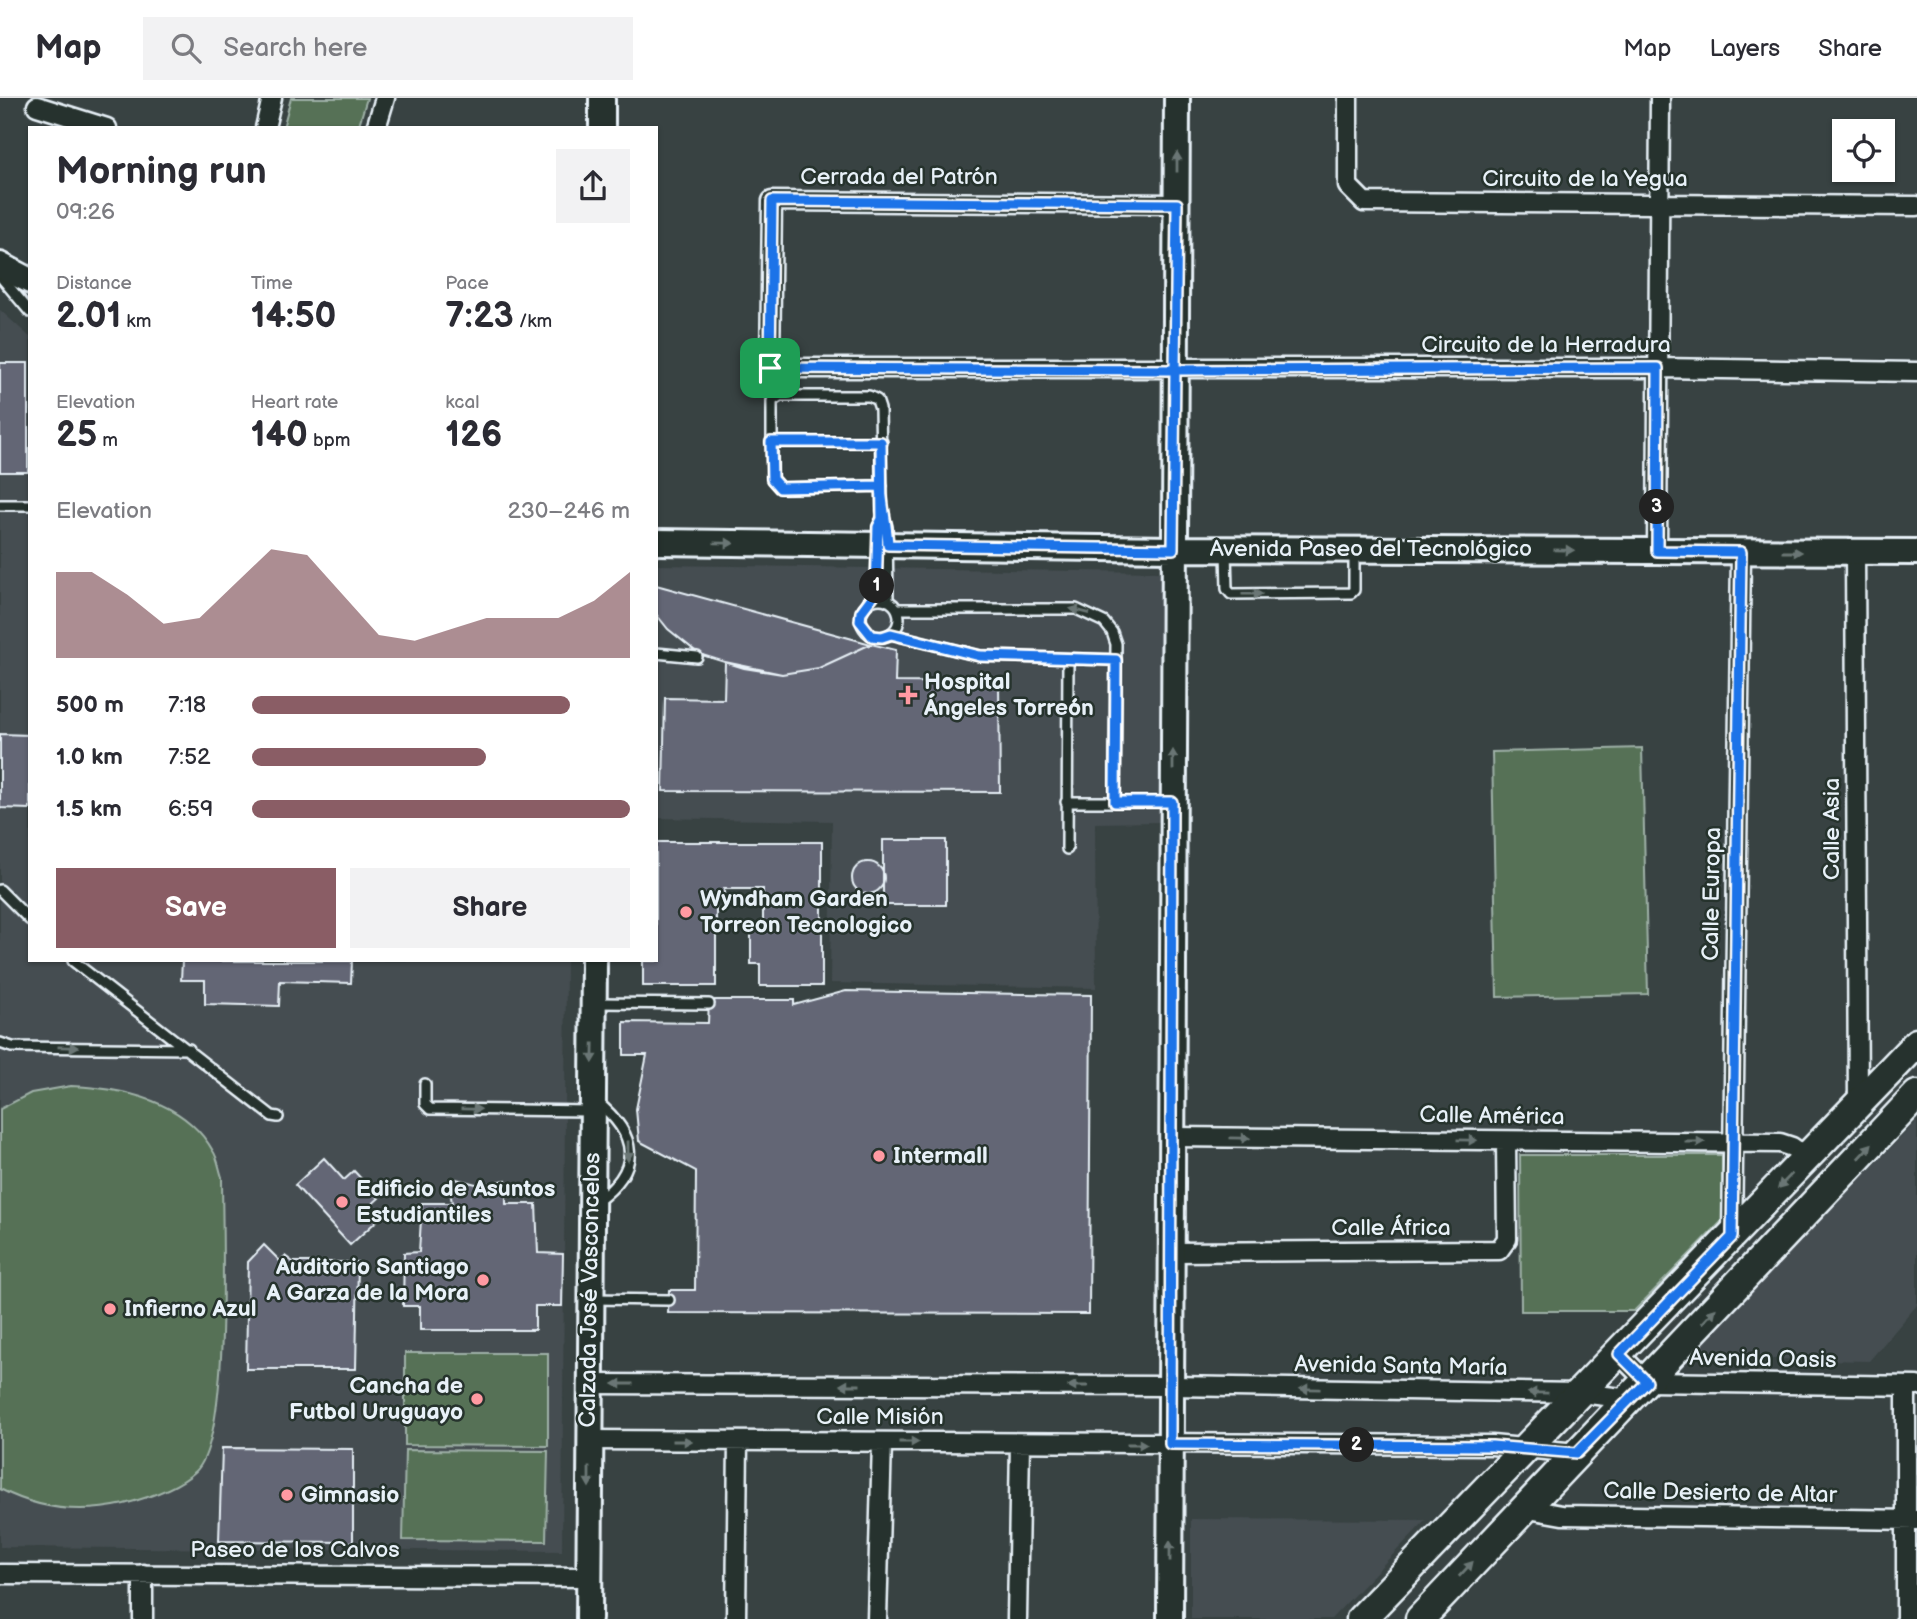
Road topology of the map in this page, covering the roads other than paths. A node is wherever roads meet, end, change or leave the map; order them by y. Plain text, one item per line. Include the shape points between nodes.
1 (272, 98) edge
2 (385, 98) edge
3 (602, 98) edge
4 (1177, 98) edge
5 (1348, 98) edge
6 (1660, 98) edge
7 (37, 106) dead end
8 (101, 126) edge
9 (265, 126) edge
10 (377, 126) edge
11 (602, 126) edge
12 (1177, 204) junction
13 (1659, 204) junction
14 (1917, 206) edge
15 (0, 265) edge
16 (0, 276) edge
17 (28, 280) edge
18 (28, 310) edge
19 (1658, 368) junction
20 (1175, 370) junction
21 (1917, 372) edge
22 (771, 442) junction
23 (881, 442) junction
24 (881, 486) junction
25 (0, 505) edge
26 (28, 505) edge
27 (658, 542) edge
28 (883, 545) junction
29 (1173, 549) junction
30 (1226, 549) junction
31 (1354, 549) junction
32 (1657, 551) junction
33 (1741, 552) junction
34 (1855, 552) junction
35 (1917, 552) edge
36 (888, 601) junction
37 (867, 604) junction
38 (897, 609) junction
39 (891, 634) junction
40 (658, 653) edge
41 (697, 657) dead end
42 (1068, 660) junction
43 (1116, 660) junction
44 (1066, 802) junction
45 (1115, 802) junction
46 (1172, 802) junction
47 (1067, 849) dead end
48 (0, 890) edge
49 (28, 918) edge
50 (74, 962) edge
51 (594, 962) edge
52 (593, 1003) junction
53 (709, 1004) dead end
54 (0, 1043) edge
55 (1917, 1043) edge
56 (189, 1049) junction
57 (425, 1084) dead end
58 (1917, 1095) edge
59 (592, 1104) junction
60 (1858, 1105) junction
61 (278, 1117) dead end
62 (1171, 1137) junction
63 (1506, 1141) junction
64 (1733, 1142) junction
65 (1807, 1158) junction
66 (592, 1205) junction
67 (1732, 1237) junction
68 (1171, 1252) junction
69 (590, 1299) junction
70 (668, 1300) dead end
71 (1619, 1354) junction
72 (589, 1384) junction
73 (1171, 1386) junction
74 (1912, 1386) edge
75 (1639, 1391) junction
76 (1581, 1393) junction
77 (589, 1440) junction
78 (738, 1441) junction
79 (882, 1442) junction
80 (1020, 1443) junction
81 (1170, 1444) junction
82 (1525, 1450) junction
83 (1577, 1453) junction
84 (1523, 1508) junction
85 (1912, 1520) edge
86 (0, 1574) edge
87 (143, 1574) junction
88 (589, 1577) junction
89 (143, 1619) edge
90 (589, 1619) edge
91 (736, 1619) edge
92 (877, 1619) edge
93 (1017, 1619) edge
94 (1170, 1619) edge
95 (1361, 1619) edge
96 (1420, 1619) edge
97 (1906, 1619) edge

1 - 9 street
2 - 10 street
3 - 11 main road
12 -> 4 main road
5 - 13 street, Circuito de la Yegua via 1348,186 1364,202
6 - 13 street
7 - 8 street
12 - 20 main road
12 - 20 street, Cerrada del Patrón via 772,201 770,368
13 - 14 street, Circuito de la Yegua
13 - 19 street
15 - 17 main road
16 - 18 lane
19 - 20 street, Circuito de la Herradura
19 - 21 street, Circuito de la Herradura
19 - 32 street
20 - 29 main road
22 - 23 lane
22 - 23 lane via 769,410 780,396 869,396 877,400 880,409
22 - 24 lane via 772,479 780,488
23 - 24 lane
24 - 28 lane via 878,527
25 - 26 lane
27 -> 28 main road, Avenida Paseo del Tecnológico
28 - 29 main road, Avenida Paseo del Tecnológico
28 - 36 lane
28 - 37 lane via 876,592
29 - 30 main road, Avenida Paseo del Tecnológico
46 -> 29 main road
30 - 31 main road, Avenida Paseo del Tecnológico
30 -> 31 lane via 1231,594 1351,593
31 -> 32 main road, Avenida Paseo del Tecnológico
32 - 33 main road, Avenida Paseo del Tecnológico
33 -> 34 main road, Avenida Paseo del Tecnológico
33 - 64 street, Calle Europa
34 - 35 main road, Avenida Paseo del Tecnológico
34 - 60 street, Calle Asia
36 - 37 lane via 874,599
36 - 38 lane
37 - 39 lane via 860,621 864,630 882,637
38 - 39 lane via 897,627
43 -> 38 lane via 1112,632 1091,613 1076,609
39 - 42 lane via 980,656
40 - 41 lane
42 - 43 lane
42 - 44 lane
43 - 45 lane
44 - 45 lane
44 - 47 lane
45 - 46 lane
46 - 62 main road
48 - 49 lane
50 - 56 lane
51 - 52 main road, Calzada José Vasconcelos
52 - 53 lane
52 -> 59 main road, Calzada José Vasconcelos
54 -> 56 lane
55 - 60 main road
56 - 61 lane
57 -> 59 lane via 425,1104 430,1109
75 -> 58 main road
59 - 66 main road, Calzada José Vasconcelos
59 -> 66 lane via 624,1128 629,1150 624,1173
60 - 65 main road
62 -> 63 street, Calle América
62 - 68 main road
63 -> 64 street, Calle América
63 - 68 street, Calle África via 1507,1239 1499,1250
64 - 65 street, Calle América via 1780,1143
64 - 67 street, Calle Europa
65 -> 67 main road
66 - 69 main road, Calzada José Vasconcelos
67 - 71 main road
68 - 73 main road
69 - 70 lane
69 - 72 main road, Calzada José Vasconcelos
71 - 75 street
71 - 76 main road
73 -> 72 street, Calle Misión
72 - 77 main road, Calzada José Vasconcelos
76 -> 73 street, Avenida Santa María
73 - 81 main road
74 - 75 street, Avenida Oasis
74 - 85 street
75 - 76 street, Avenida Santa María
75 - 83 main road
76 - 82 main road
77 -> 78 street, Calle Misión
77 -> 88 main road, Calzada José Vasconcelos
78 - 79 street, Calle Misión
78 - 91 street
79 -> 80 street, Calle Misión
79 - 92 street
80 -> 81 street, Calle Misión
80 - 93 street
81 - 82 street
94 -> 81 main road
82 - 83 street
82 - 95 main road
83 - 84 main road
84 - 85 street, Calle Desierto de Altar via 1562,1515
96 -> 84 main road
85 - 97 street
86 - 87 street, Paseo de los Calvos
87 - 88 street, Paseo de los Calvos
87 - 89 street
88 - 90 main road, Calzada José Vasconcelos

